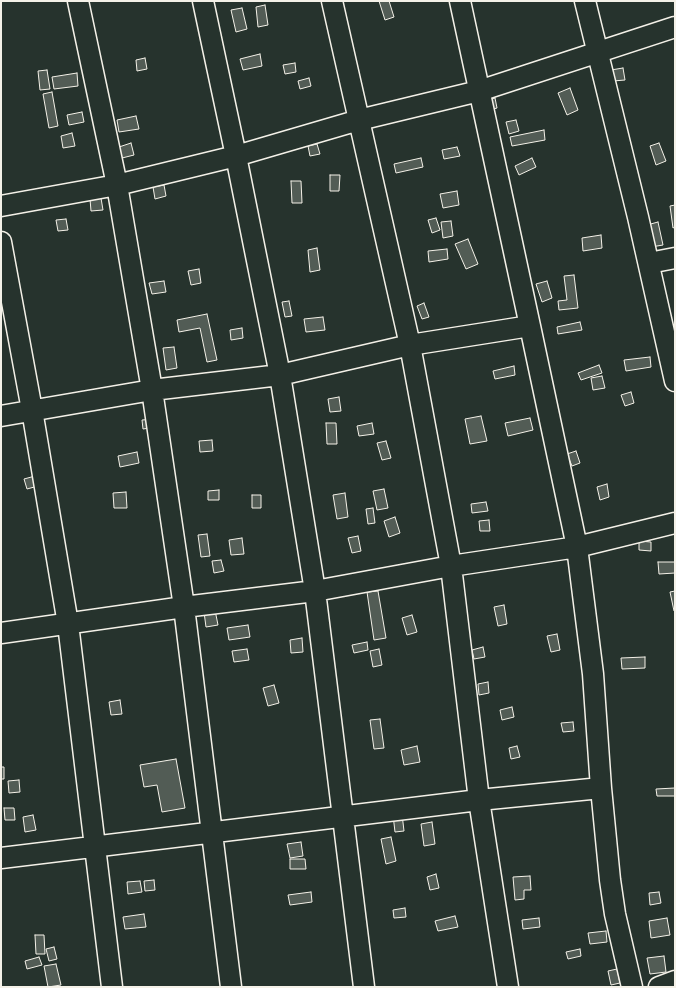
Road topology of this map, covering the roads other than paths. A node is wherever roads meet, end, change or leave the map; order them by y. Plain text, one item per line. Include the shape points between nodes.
1 (78, 1) edge
2 (203, 1) edge
3 (332, 1) edge
4 (460, 1) edge
5 (585, 1) edge
6 (675, 27) edge
7 (596, 52) junction
8 (479, 92) junction
9 (359, 120) junction
10 (236, 156) junction
11 (117, 184) junction
12 (1, 206) edge
13 (1, 242) edge
14 (675, 258) edge
15 (649, 263) junction
16 (530, 326) junction
17 (410, 345) junction
18 (280, 375) junction
19 (675, 381) edge
20 (152, 390) junction
21 (32, 410) junction
22 (1, 416) edge
23 (675, 523) edge
24 (577, 547) junction
25 (451, 566) junction
26 (315, 591) junction
27 (184, 607) junction
28 (68, 624) junction
29 (1, 633) edge
30 (601, 788) junction
31 (479, 800) junction
32 (342, 817) junction
33 (212, 833) junction
34 (95, 847) junction
35 (1, 858) edge
36 (675, 981) edge
37 (112, 987) edge
38 (231, 987) edge
39 (364, 987) edge
40 (508, 987) edge
41 (632, 987) edge
42 (659, 987) edge

1 - 11 street
2 - 10 street
3 - 9 street
4 - 8 street
5 - 7 street
6 - 7 street
7 - 8 street
7 - 15 street
8 - 9 street
8 - 16 street
9 - 10 street
9 - 17 street
10 - 11 street
10 - 18 street
11 - 12 street
11 - 20 street
13 - 21 street
14 - 15 street
15 - 19 street
16 - 17 street
16 - 24 street
17 - 18 street
17 - 25 street
18 - 20 street
18 - 26 street
20 - 21 street
20 - 27 street
21 - 22 street
21 - 28 street
23 - 24 street
24 - 25 street
24 - 30 street via 593,674
25 - 26 street
25 - 31 street
26 - 27 street
26 - 32 street
27 - 28 street
27 - 33 street
28 - 29 street
28 - 34 street
30 - 31 street
30 - 41 street via 615,914
31 - 32 street
31 - 40 street
32 - 33 street
32 - 39 street
33 - 34 street
33 - 38 street
34 - 35 street
34 - 37 street
36 - 42 street

